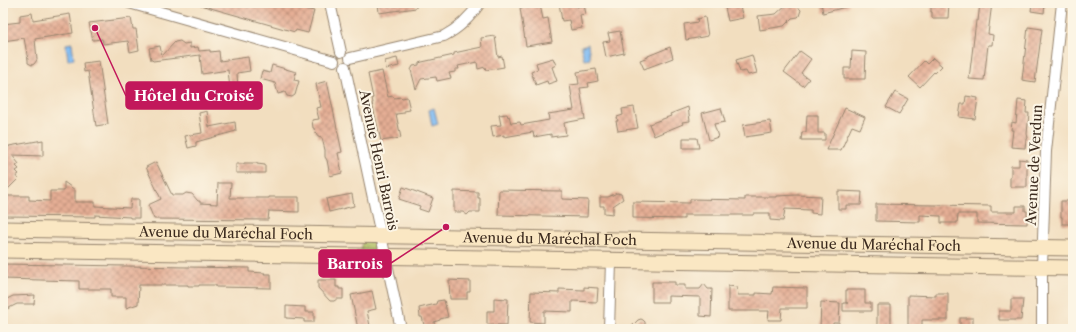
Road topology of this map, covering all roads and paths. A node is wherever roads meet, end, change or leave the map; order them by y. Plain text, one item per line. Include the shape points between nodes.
1 (129, 3) edge
2 (330, 3) edge
3 (480, 3) edge
4 (1062, 3) edge
5 (341, 52) junction
6 (334, 61) junction
7 (347, 62) junction
8 (3, 229) edge
9 (381, 237) junction
10 (1043, 247) junction
11 (1073, 248) edge
12 (3, 250) edge
13 (386, 256) junction
14 (611, 260) junction
15 (1042, 267) junction
16 (1073, 268) edge
17 (401, 329) edge
18 (609, 329) edge
19 (1042, 329) edge

1 - 6 street
2 - 5 street
3 - 7 street via 463,24 444,36
4 - 10 street, Avenue de Verdun via 1046,151
5 - 6 street via 336,55
5 - 7 street via 347,53
6 - 7 street via 338,66
7 - 9 street, Avenue Henri Barrois
8 - 9 main road, Avenue du Maréchal Foch
9 - 10 main road, Avenue du Maréchal Foch
9 - 13 street, Avenue Henri Barrois
10 - 11 main road, Avenue du Maréchal Foch
10 - 15 street, Avenue de Verdun
12 - 13 main road, Avenue du Maréchal Foch
13 - 14 main road, Avenue du Maréchal Foch
13 - 17 street, Avenue Henri Barrois
14 - 15 main road, Avenue du Maréchal Foch
14 - 18 street
15 - 16 main road, Avenue du Maréchal Foch
15 - 19 street, Avenue de Verdun

